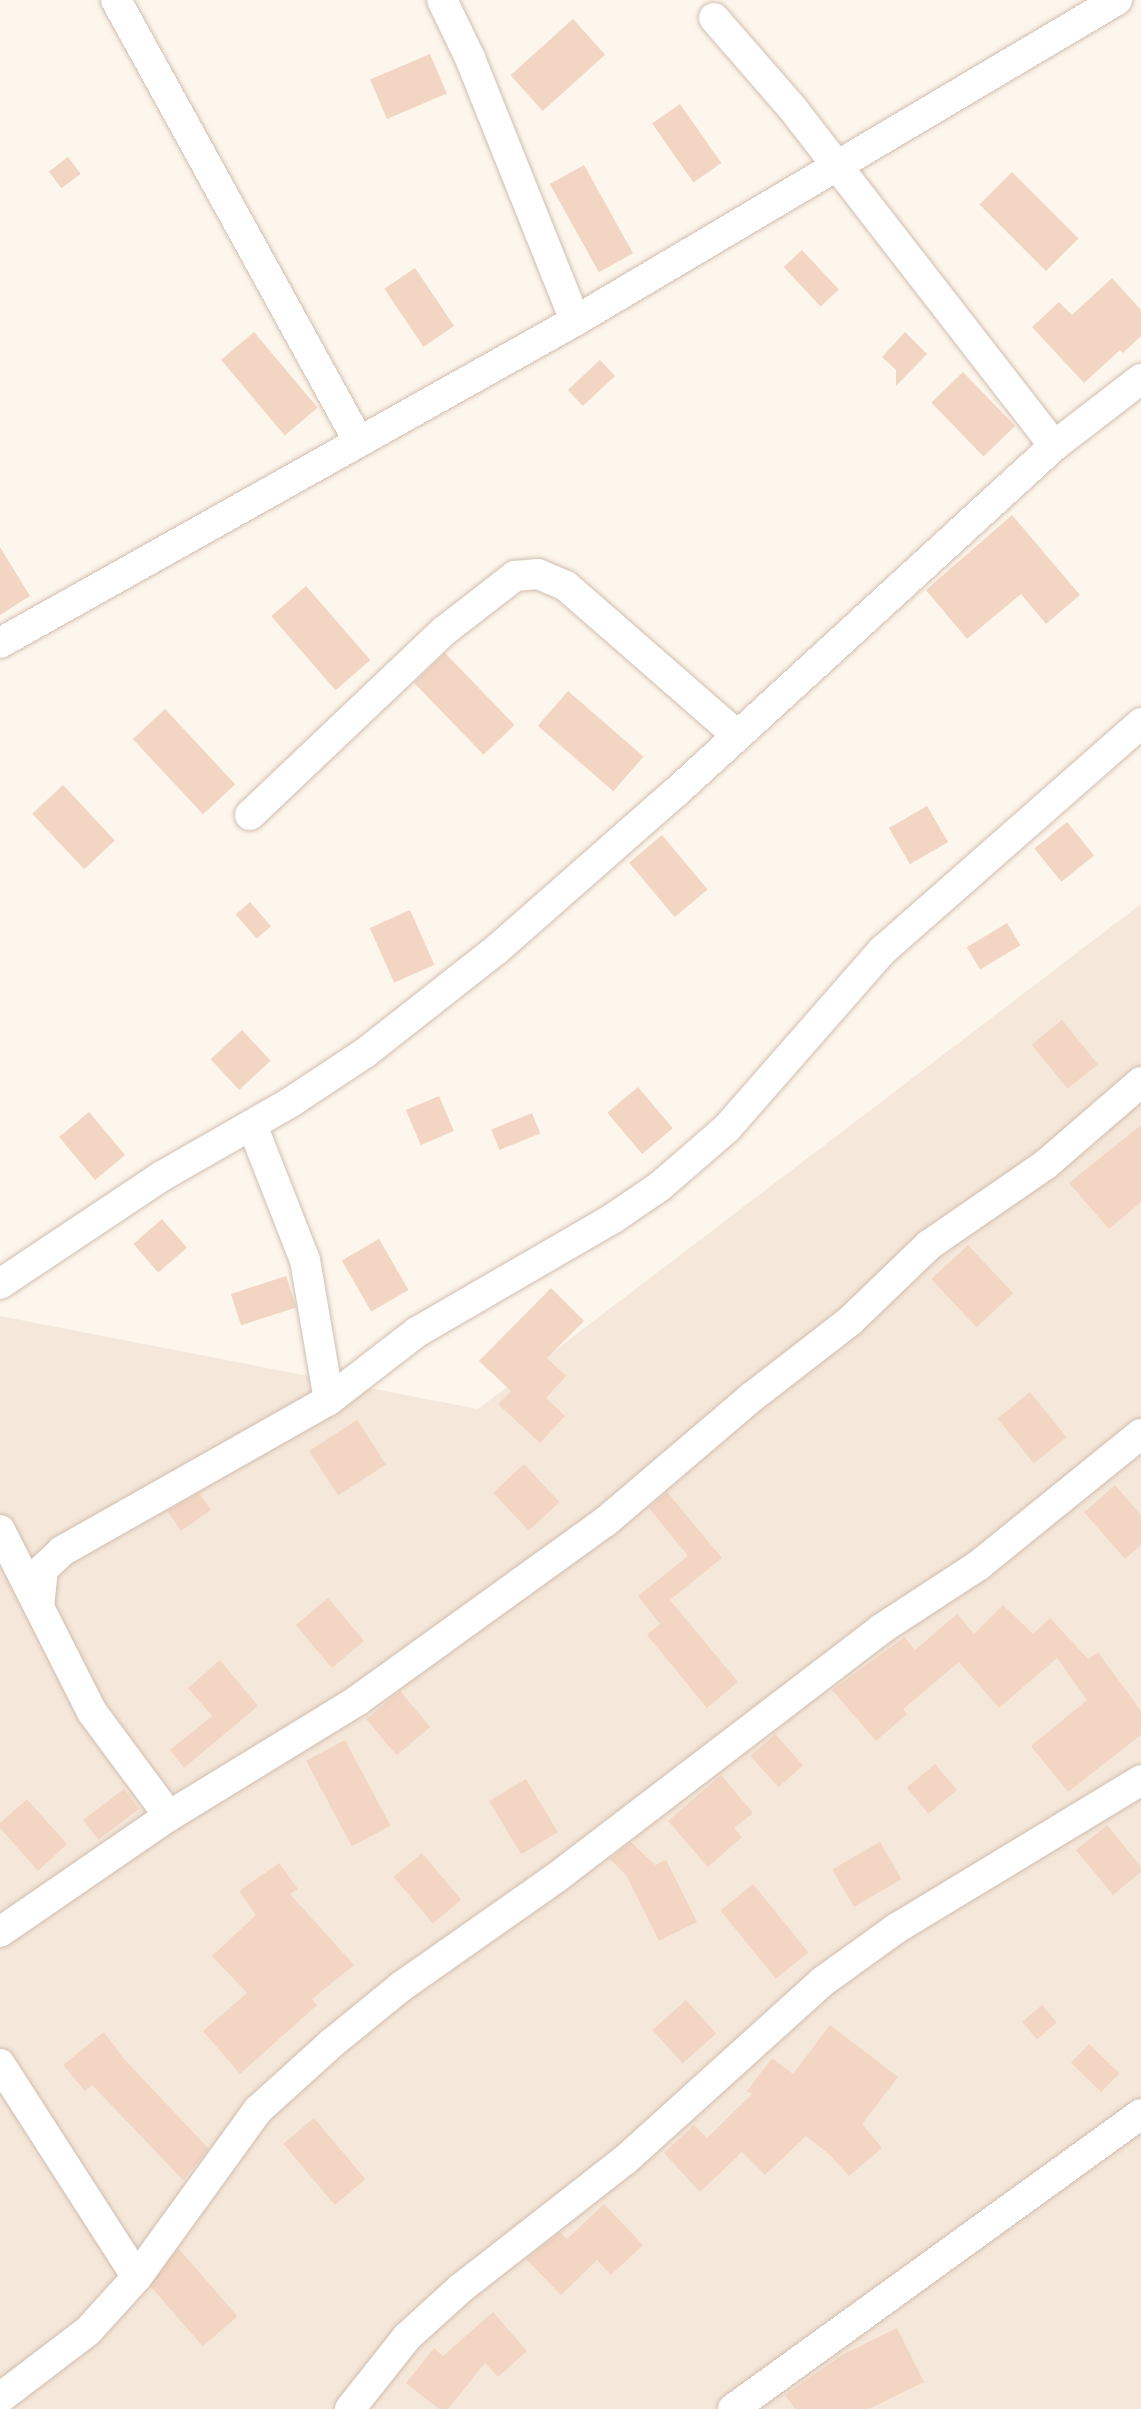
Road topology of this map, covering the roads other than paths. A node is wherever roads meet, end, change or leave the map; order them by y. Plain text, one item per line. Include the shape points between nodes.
1 (116, 0) edge
2 (442, 0) edge
3 (1117, 0) edge
4 (714, 18) dead end
5 (837, 168) junction
6 (575, 321) junction
7 (1141, 379) edge
8 (358, 442) junction
9 (1054, 446) junction
10 (0, 643) edge
11 (1141, 723) edge
12 (737, 735) junction
13 (250, 814) dead end
14 (1141, 1082) edge
15 (252, 1125) dead end
16 (0, 1284) edge
17 (329, 1400) junction
18 (1141, 1434) edge
19 (0, 1530) edge
20 (39, 1607) junction
21 (1141, 1780) edge
22 (169, 1816) junction
23 (0, 1932) edge
24 (0, 2064) edge
25 (1141, 2114) edge
26 (137, 2277) junction
27 (0, 2398) edge
28 (350, 2409) edge
29 (733, 2409) edge

1 - 8 street
2 - 6 street via 470,58
3 - 5 street
4 - 5 street via 793,109
5 - 6 street
5 - 9 street
6 - 8 street
7 - 9 street
8 - 10 street
9 - 12 street
11 - 17 street via 883,950 728,1128 659,1187 612,1219 417,1332
12 - 13 street via 566,586 538,574 515,576 444,631
12 - 16 street via 496,950 365,1053 291,1102 162,1176
14 - 22 street via 1045,1165 929,1245 850,1321 752,1397 605,1522 358,1700
15 - 17 street via 305,1260
17 - 20 street via 62,1551 43,1569
18 - 26 street via 979,1565 881,1629 575,1864 402,1986 332,2043 258,2110
19 - 20 street
20 - 22 street via 92,1712
21 - 28 street via 897,1928 822,1982 625,2160 461,2288 407,2337
22 - 23 street
24 - 26 street
25 - 29 street
26 - 27 street via 88,2331

